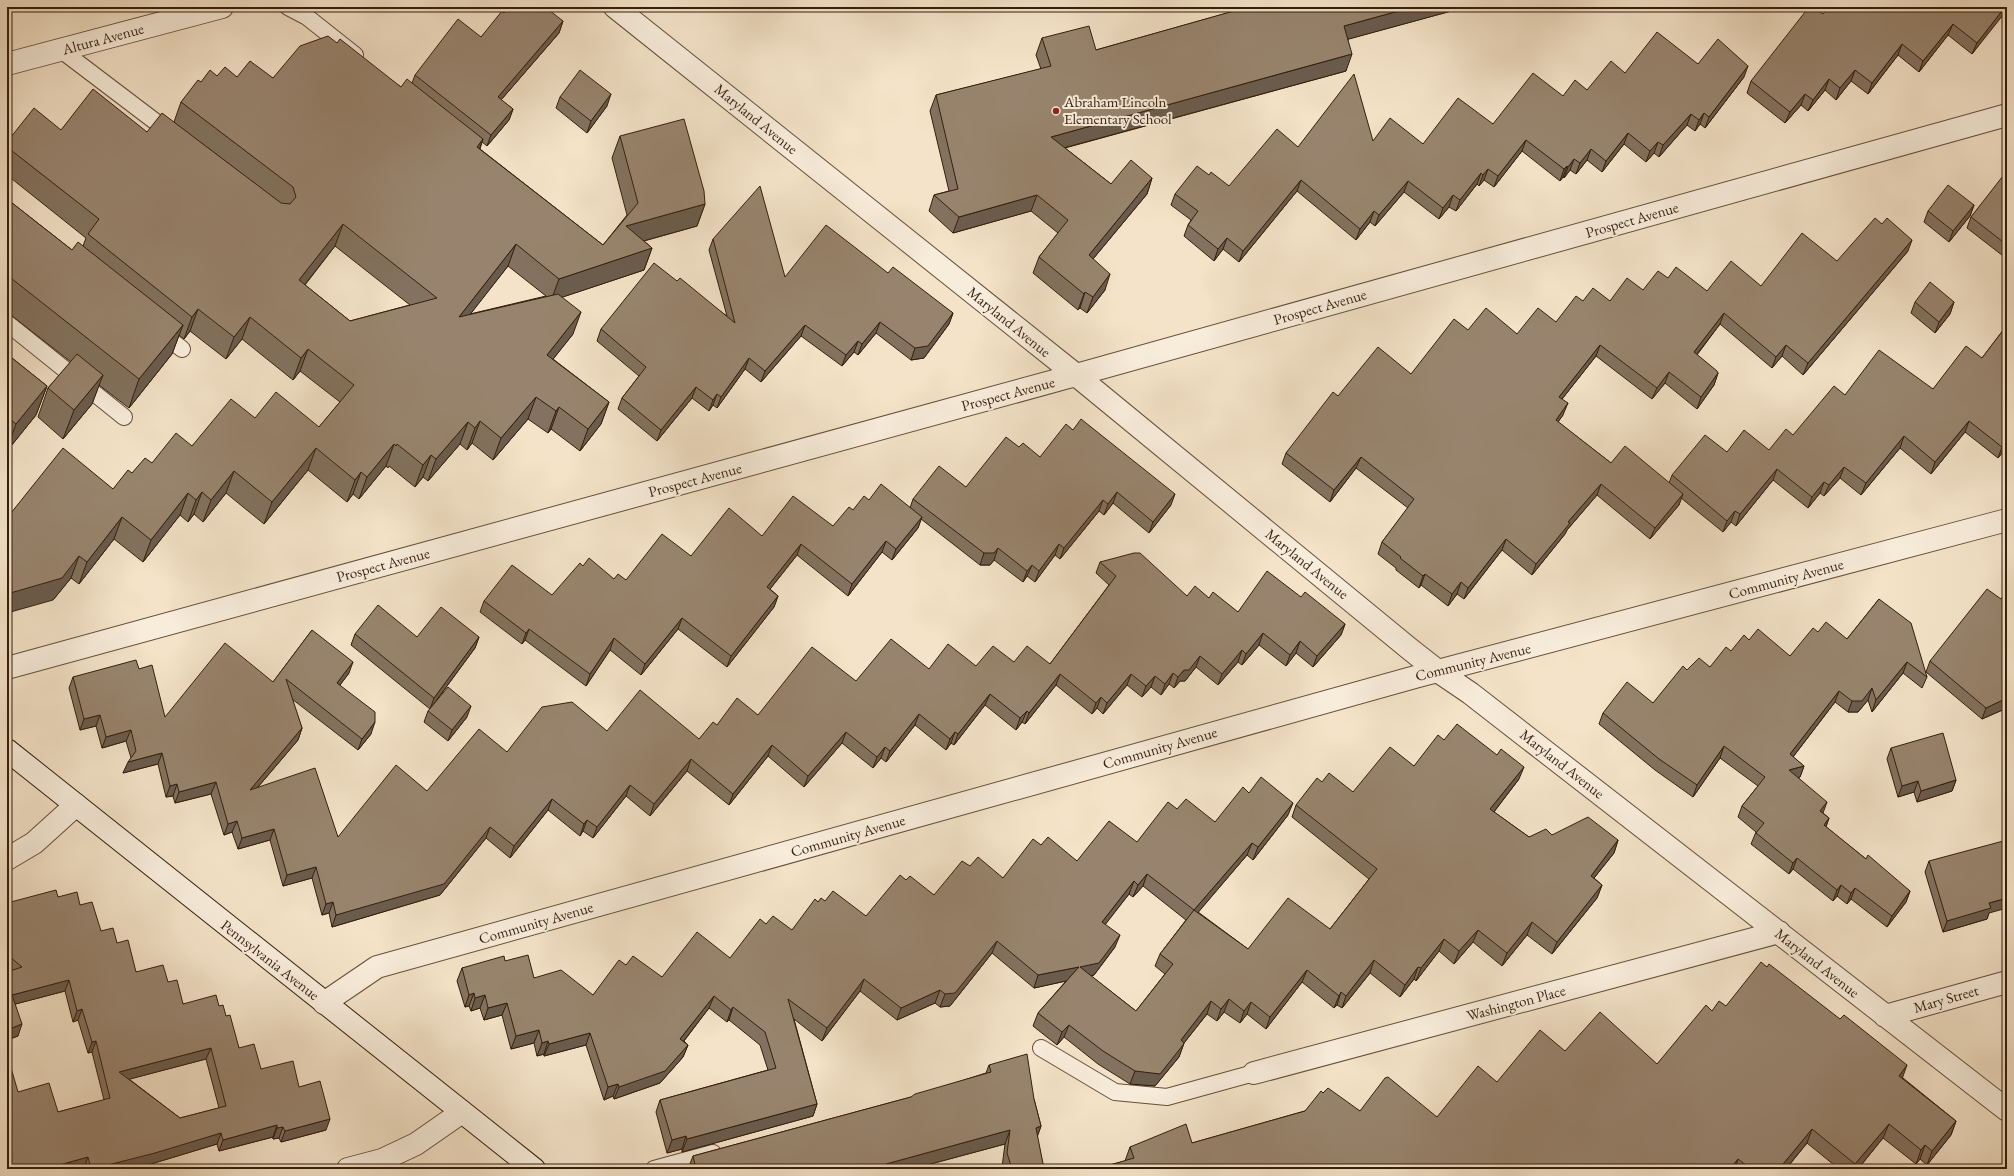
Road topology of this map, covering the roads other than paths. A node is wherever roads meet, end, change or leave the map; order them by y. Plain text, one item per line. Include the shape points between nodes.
1 (222, 7) edge
2 (288, 7) edge
3 (615, 7) edge
4 (61, 50) junction
5 (7, 64) edge
6 (370, 66) edge
7 (2007, 115) edge
8 (186, 146) edge
9 (144, 320) edge
10 (7, 323) edge
11 (182, 349) dead end
12 (1076, 375) junction
13 (124, 417) dead end
14 (2007, 520) edge
15 (7, 668) edge
16 (1439, 672) junction
17 (7, 750) edge
18 (76, 805) junction
19 (7, 859) edge
20 (1779, 932) junction
21 (2007, 982) edge
22 (324, 1002) junction
23 (1885, 1016) junction
24 (1040, 1048) dead end
25 (1254, 1074) joint
26 (2007, 1110) edge
27 (462, 1112) junction
28 (730, 1149) edge
29 (348, 1169) edge
30 (534, 1169) edge
31 (654, 1169) edge

1 - 4 street, Altura Avenue
2 - 6 lane via 307,17
3 - 12 street, Maryland Avenue
4 - 5 street, Altura Avenue
4 - 8 lane
7 - 12 street, Prospect Avenue
9 - 11 lane
10 - 13 lane
12 - 15 street, Prospect Avenue
12 - 16 street, Maryland Avenue
14 - 16 street, Community Avenue
16 - 20 street, Maryland Avenue via 1470,693
16 - 22 street, Community Avenue via 377,968
17 - 18 street, Pennsylvania Avenue
18 - 19 street via 34,844
18 - 22 street, Pennsylvania Avenue
20 - 23 street, Maryland Avenue
20 - 25 street, Washington Place
21 - 23 street, Mary Street
22 - 27 street, Pennsylvania Avenue
23 - 26 street, Maryland Avenue
24 - 25 lane via 1115,1092 1167,1097
27 - 29 street via 416,1144 382,1160
27 - 30 street, Pennsylvania Avenue
28 - 31 lane

